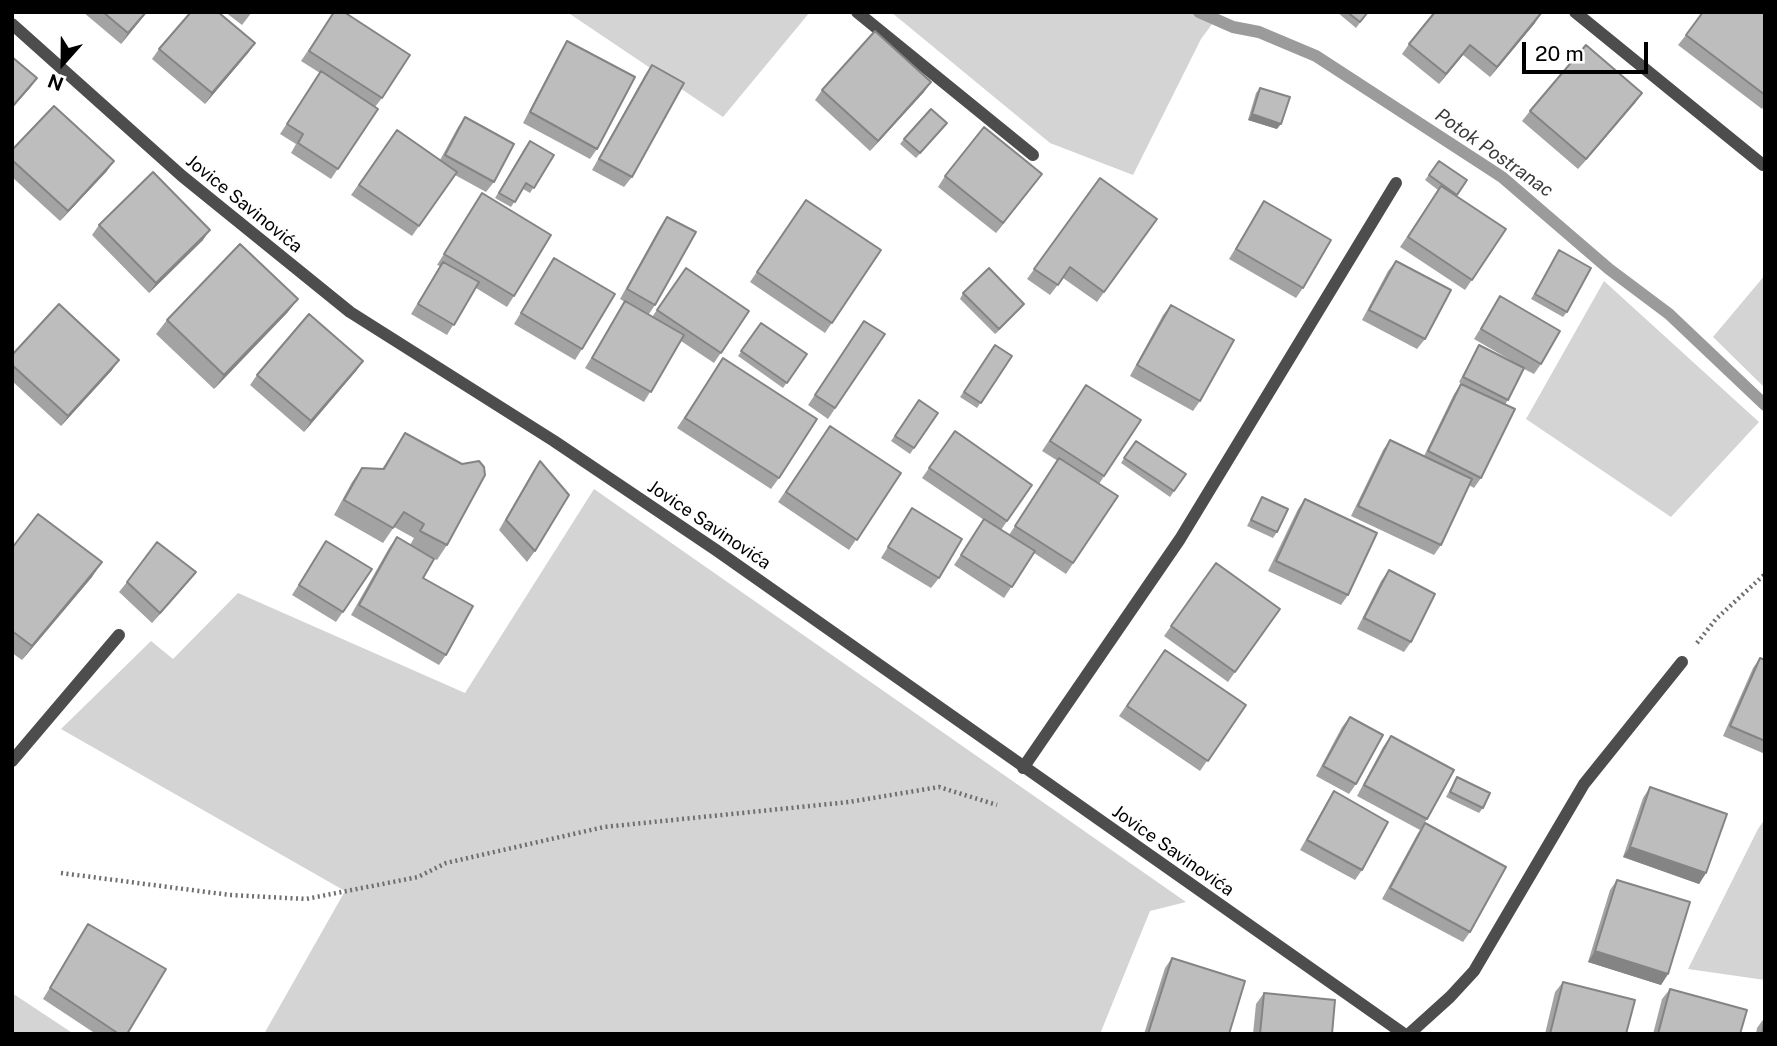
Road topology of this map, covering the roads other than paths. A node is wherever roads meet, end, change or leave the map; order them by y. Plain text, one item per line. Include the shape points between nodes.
1 (857, 12) edge
2 (1575, 12) edge
3 (12, 24) edge
4 (1033, 155) dead end
5 (1763, 165) edge
6 (1396, 183) dead end
7 (119, 635) dead end
8 (1682, 662) road end
9 (12, 761) edge
10 (1023, 768) junction
11 (1406, 1034) edge

1 - 4 street
2 - 5 street
3 - 10 street, Jovice Savinovića via 182,176 351,312 705,542
6 - 10 street via 1180,539
7 - 9 street
8 - 11 street via 1584,784 1474,971
10 - 11 street, Jovice Savinovića

